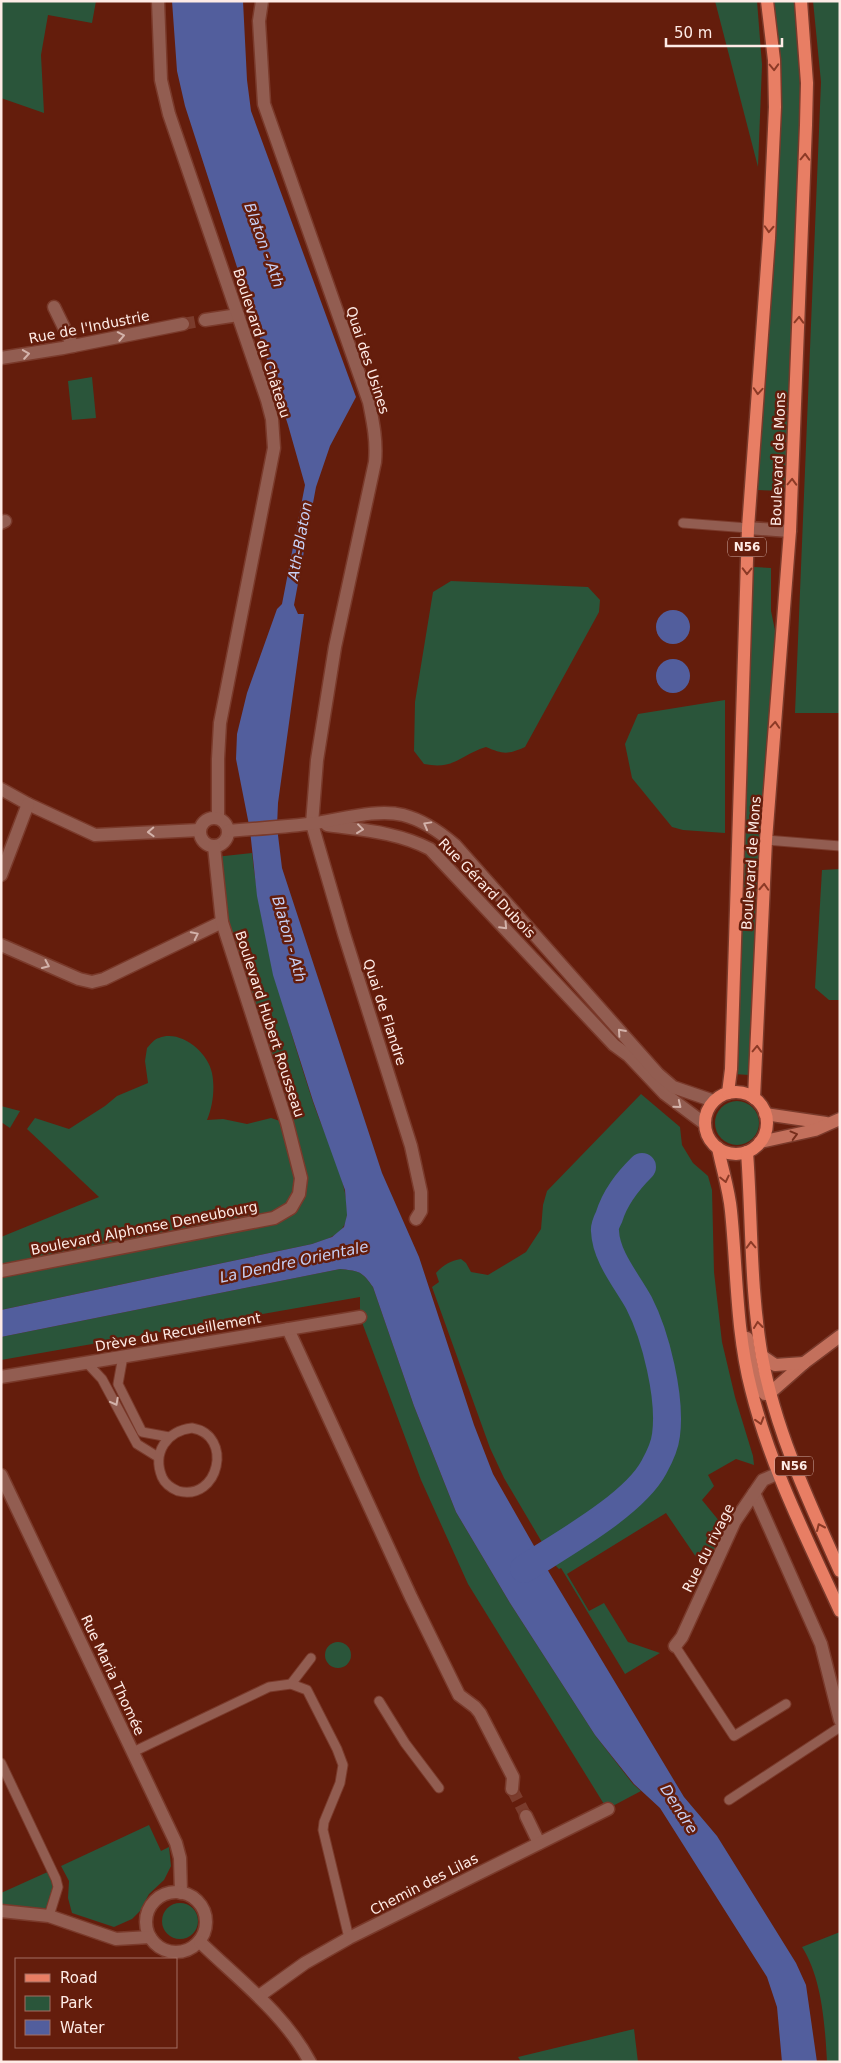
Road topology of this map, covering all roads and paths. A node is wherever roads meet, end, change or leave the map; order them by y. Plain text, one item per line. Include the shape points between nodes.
1 (158, 1) edge
2 (262, 1) edge
3 (767, 1) edge
4 (801, 1) edge
5 (54, 307) dead end
6 (238, 315) junction
7 (206, 320) tunnel mouth
8 (183, 324) tunnel mouth
9 (74, 346) junction
10 (1, 358) edge
11 (683, 523) dead end
12 (748, 528) junction
13 (790, 531) junction
14 (1, 789) edge
15 (28, 804) junction
16 (218, 818) junction
17 (312, 824) junction
18 (200, 830) junction
19 (228, 831) junction
20 (766, 840) junction
21 (214, 846) junction
22 (840, 846) edge
23 (1, 875) edge
24 (222, 922) junction
25 (1, 945) edge
26 (728, 1093) junction
27 (754, 1098) junction
28 (714, 1101) junction
29 (765, 1114) junction
30 (840, 1119) edge
31 (705, 1124) junction
32 (826, 1124) junction
33 (760, 1142) junction
34 (718, 1148) junction
35 (747, 1152) junction
36 (291, 1208) joint
37 (419, 1215) dead end
38 (1, 1271) edge
39 (739, 1304) junction
40 (360, 1317) dead end
41 (288, 1329) junction
42 (840, 1336) edge
43 (123, 1356) junction
44 (762, 1356) junction
45 (87, 1362) junction
46 (804, 1363) junction
47 (1, 1377) edge
48 (771, 1392) junction
49 (169, 1437) junction
50 (158, 1457) junction
51 (779, 1473) junction
52 (1, 1475) edge
53 (754, 1493) junction
54 (840, 1571) edge
55 (840, 1611) edge
56 (675, 1646) joint
57 (311, 1658) dead end
58 (291, 1684) junction
59 (379, 1701) dead end
60 (786, 1704) dead end
61 (840, 1720) edge
62 (840, 1727) edge
63 (133, 1752) junction
64 (1, 1763) edge
65 (439, 1788) dead end
66 (512, 1789) tunnel mouth
67 (729, 1800) dead end
68 (608, 1809) dead end
69 (526, 1816) tunnel mouth
70 (539, 1843) junction
71 (181, 1893) junction
72 (1, 1911) edge
73 (49, 1916) junction
74 (150, 1937) junction
75 (349, 1938) junction
76 (200, 1942) junction
77 (259, 1996) junction
78 (310, 2062) edge

1 - 6 street, Boulevard du Château via 161,80 167,105
2 - 17 street, Quai des Usines via 259,21 264,104 369,402 376,447 335,647 317,760
3 -> 12 main road, Boulevard de Mons / N56 via 774,60 775,107
13 -> 4 main road, Boulevard de Mons via 807,83
5 - 9 street
6 - 7 street
6 - 16 street, Boulevard du Château via 268,403 274,448 220,723
9 -> 8 street, Rue de l'Industrie
10 -> 9 street, Rue de l'Industrie
11 - 12 lane
12 - 13 street
12 -> 26 main road, Boulevard de Mons / N56
20 -> 13 main road, Boulevard de Mons
14 - 15 street
18 -> 15 street via 95,835
15 - 23 street
16 - 18 street via 206,820
16 - 19 street via 225,822
17 - 19 street
28 -> 17 street, Rue Gérard Dubois via 672,1087 658,1074 441,833 422,822 384,812
17 -> 31 street, Rue Gérard Dubois via 385,832 430,849 614,1045 665,1094
17 - 37 street, Quai de Flandre via 411,1146 421,1192
18 - 21 street via 205,843
19 - 21 street via 223,843
20 - 22 lane
27 -> 20 main road, Boulevard de Mons
21 - 24 street, Boulevard Hubert Rousseau
25 -> 24 street via 92,982
24 - 36 street, Boulevard Hubert Rousseau via 298,1162 299,1193
26 - 27 main road
26 - 28 main road
27 - 29 main road
28 - 31 main road via 707,1112
29 - 32 main road
29 - 33 main road via 766,1128
30 - 32 main road
31 - 34 main road via 711,1142
33 -> 32 main road via 815,1130
33 - 35 main road
34 - 35 main road via 727,1153
34 -> 39 main road, N56 via 731,1209
44 -> 35 main road, N56 via 753,1271
36 - 38 street, Boulevard Alphonse Deneubourg via 274,1218
39 - 48 main road via 756,1382 759,1390 765,1394
39 -> 51 main road, N56 via 743,1354 750,1388
40 - 41 street, Drève du Recueillement
41 - 43 street, Drève du Recueillement
41 - 66 street via 433,1642 459,1695 480,1713 513,1777
42 - 46 main road
43 - 45 street, Drève du Recueillement
43 - 49 lane via 118,1384 142,1432
44 - 46 main road via 775,1366
44 - 48 main road, N56
45 - 47 street, Drève du Recueillement
45 -> 50 lane via 102,1379 138,1444
46 - 48 main road
54 -> 48 main road, N56 via 802,1487
49 - 50 lane
49 - 50 lane via 177,1431 192,1428 208,1433 218,1459 209,1482 195,1492 169,1487 163,1481
51 - 53 street, Rue du rivage via 763,1480
51 - 55 main road, N56
52 - 63 street, Rue Maria Thomée
53 - 56 street, Rue du rivage via 735,1521
53 - 61 street via 821,1644
56 - 60 lane via 734,1736
57 - 58 lane
58 - 63 lane via 269,1687
58 - 75 lane via 308,1690 343,1765 323,1830
59 - 65 lane
62 - 67 lane
63 - 71 street, Rue Maria Thomée via 176,1842
64 - 73 lane via 56,1879 58,1887
68 - 70 street, Chemin des Lilas
69 - 70 street
70 - 75 street, Chemin des Lilas
71 - 74 street via 162,1896 149,1910 146,1919
71 - 76 street via 190,1896 204,1910 205,1930
72 - 73 street
73 - 74 street via 116,1938
74 - 76 street via 156,1945 175,1952 193,1948
75 - 77 street, Chemin des Lilas via 305,1963
76 - 77 street
77 - 78 street via 295,2038

